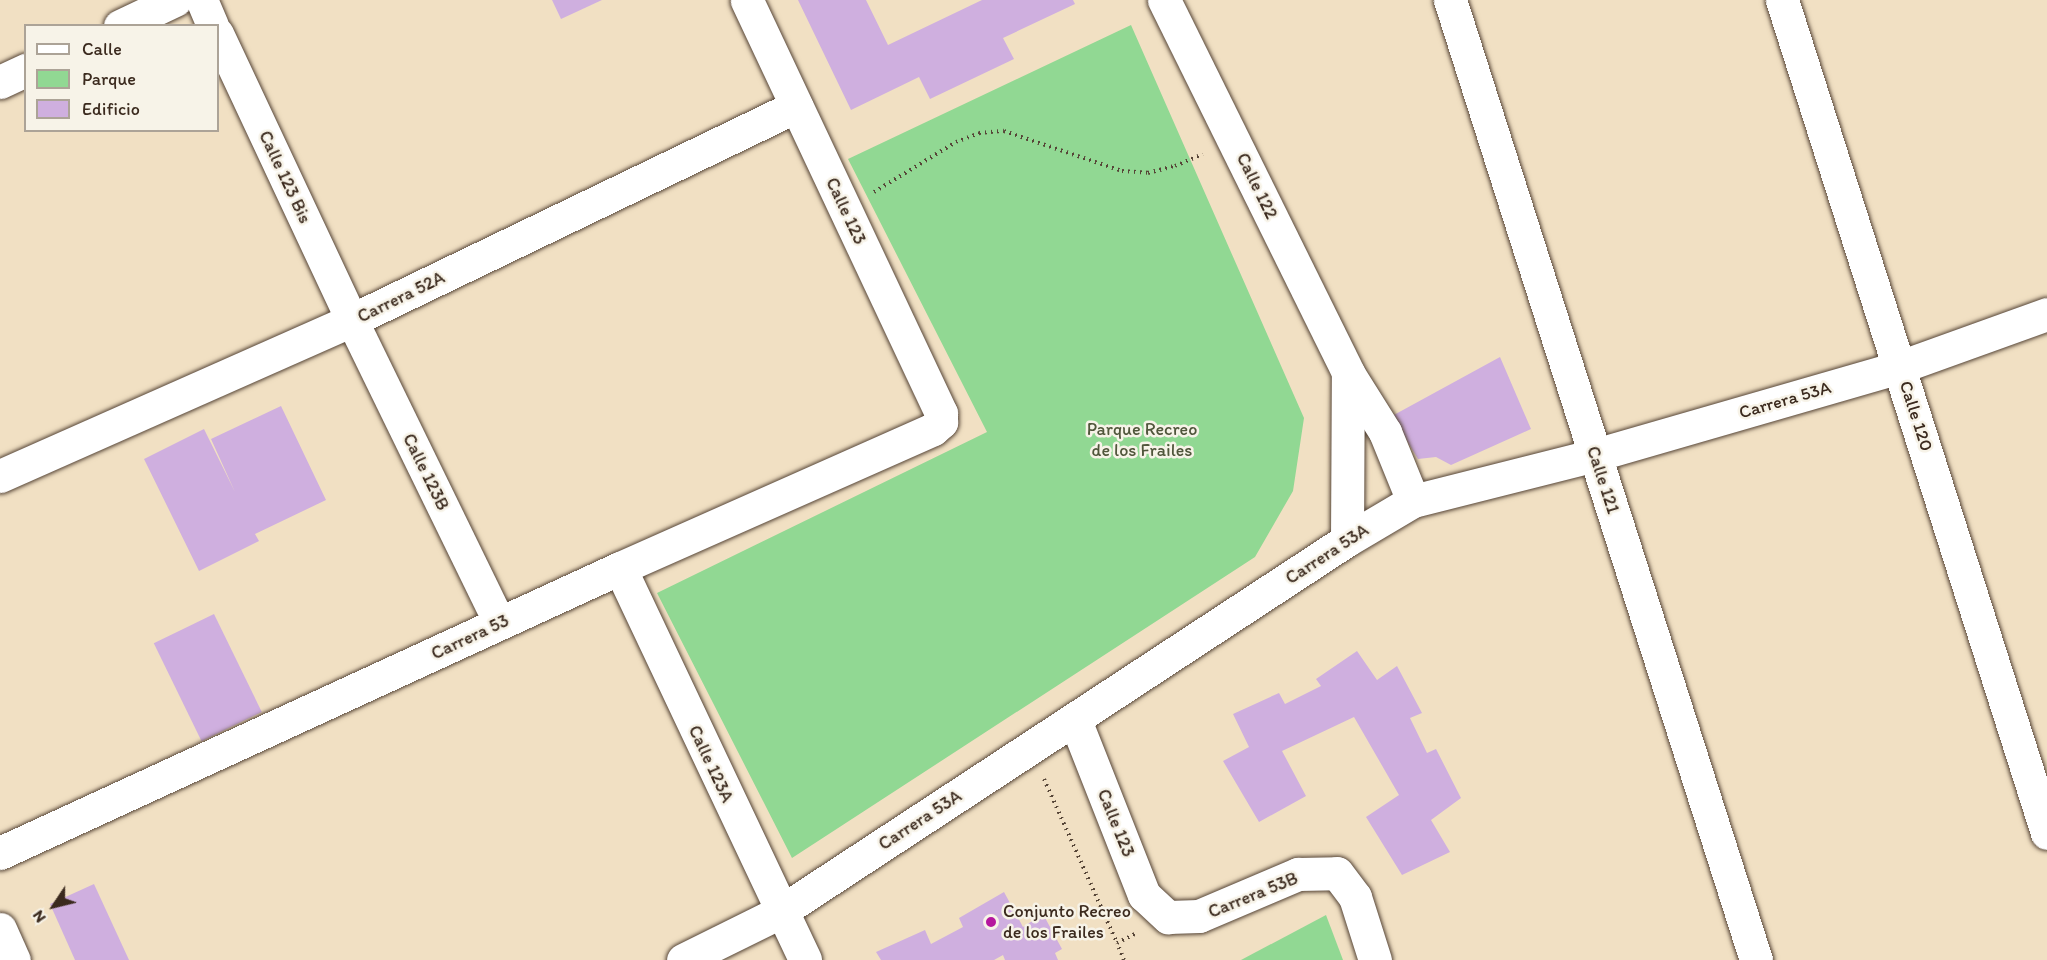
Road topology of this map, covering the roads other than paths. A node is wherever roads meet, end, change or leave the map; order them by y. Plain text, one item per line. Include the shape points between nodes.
1 (175, 0) edge
2 (201, 0) edge
3 (747, 0) edge
4 (1164, 0) edge
5 (1450, 0) edge
6 (1782, 0) edge
7 (124, 24) edge
8 (212, 24) edge
9 (219, 36) edge
10 (24, 71) edge
11 (0, 82) edge
12 (796, 106) junction
13 (2047, 314) edge
14 (352, 320) junction
15 (1900, 367) junction
16 (1348, 373) junction
17 (941, 422) joint
18 (1595, 455) junction
19 (0, 476) edge
20 (1413, 501) junction
21 (1347, 540) junction
22 (620, 568) junction
23 (500, 624) junction
24 (1075, 720) junction
25 (2047, 833) edge
26 (0, 853) edge
27 (780, 912) junction
28 (1168, 917) joint
29 (0, 929) edge
30 (14, 960) edge
31 (683, 960) edge
32 (805, 960) edge
33 (1375, 960) edge
34 (1756, 960) edge

1 - 7 street
2 - 8 street
3 - 12 street, Calle 123
4 - 16 street, Calle 122
5 - 18 street, Calle 121
6 - 15 street, Calle 120
9 - 14 street, Calle 123 Bis
10 - 11 street
12 - 14 street, Carrera 52A
12 - 17 street, Calle 123
13 - 15 street, Carrera 53A
14 - 19 street, Carrera 52A
14 - 23 street, Calle 123B
15 - 18 street, Carrera 53A
15 - 25 street, Calle 120
16 - 20 street, Calle 122 via 1385,432
16 - 21 street, Calle 122
17 - 22 street, Carrera 53 via 933,429
18 - 20 street, Carrera 53A
18 - 34 street, Calle 121
20 - 21 street, Carrera 53A
21 - 24 street, Carrera 53A
22 - 23 street, Carrera 53
22 - 27 street, Calle 123A
23 - 26 street, Carrera 53
24 - 27 street, Carrera 53A
24 - 28 street, Calle 123 via 1144,895
27 - 31 street, Carrera 53A
27 - 32 street, Calle 123A
28 - 33 street, Carrera 53B via 1199,916 1298,874 1337,873 1355,897
29 - 30 street

